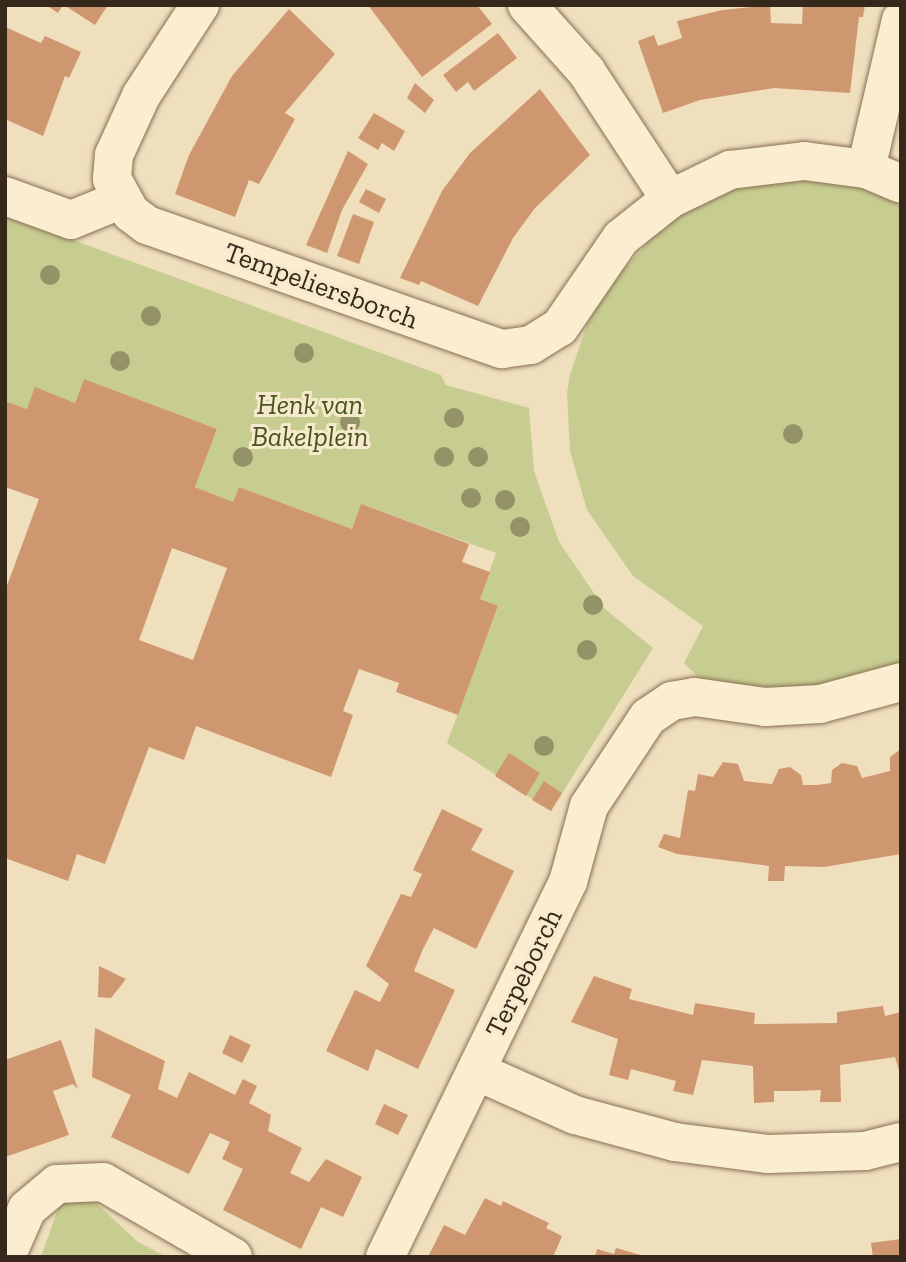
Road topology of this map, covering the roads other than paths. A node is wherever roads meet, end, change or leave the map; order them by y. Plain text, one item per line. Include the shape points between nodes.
1 (200, 5) edge
2 (527, 5) edge
3 (565, 5) edge
4 (901, 20) edge
5 (586, 71) junction
6 (866, 169) junction
7 (901, 184) edge
8 (5, 195) edge
9 (670, 199) junction
10 (120, 200) junction
11 (901, 682) edge
12 (476, 1070) junction
13 (901, 1142) edge
14 (6, 1257) edge
15 (233, 1257) edge
16 (385, 1257) edge

1 - 10 street via 141,96 114,155 112,179
2 - 5 street
3 - 5 street
4 - 6 street
5 - 9 street
6 - 7 street
6 - 9 street via 804,161 730,170
8 - 10 street via 71,220
9 - 10 street, Tempeliersborch via 621,238 560,327 531,345 502,349 146,225
11 - 12 street, Terpeborch via 820,704 765,706 695,697 672,701 648,717 589,806 568,882
12 - 13 street via 575,1115 675,1142 768,1154 865,1151
12 - 16 street, Terpeborch
14 - 15 street via 27,1209 57,1184 103,1182

